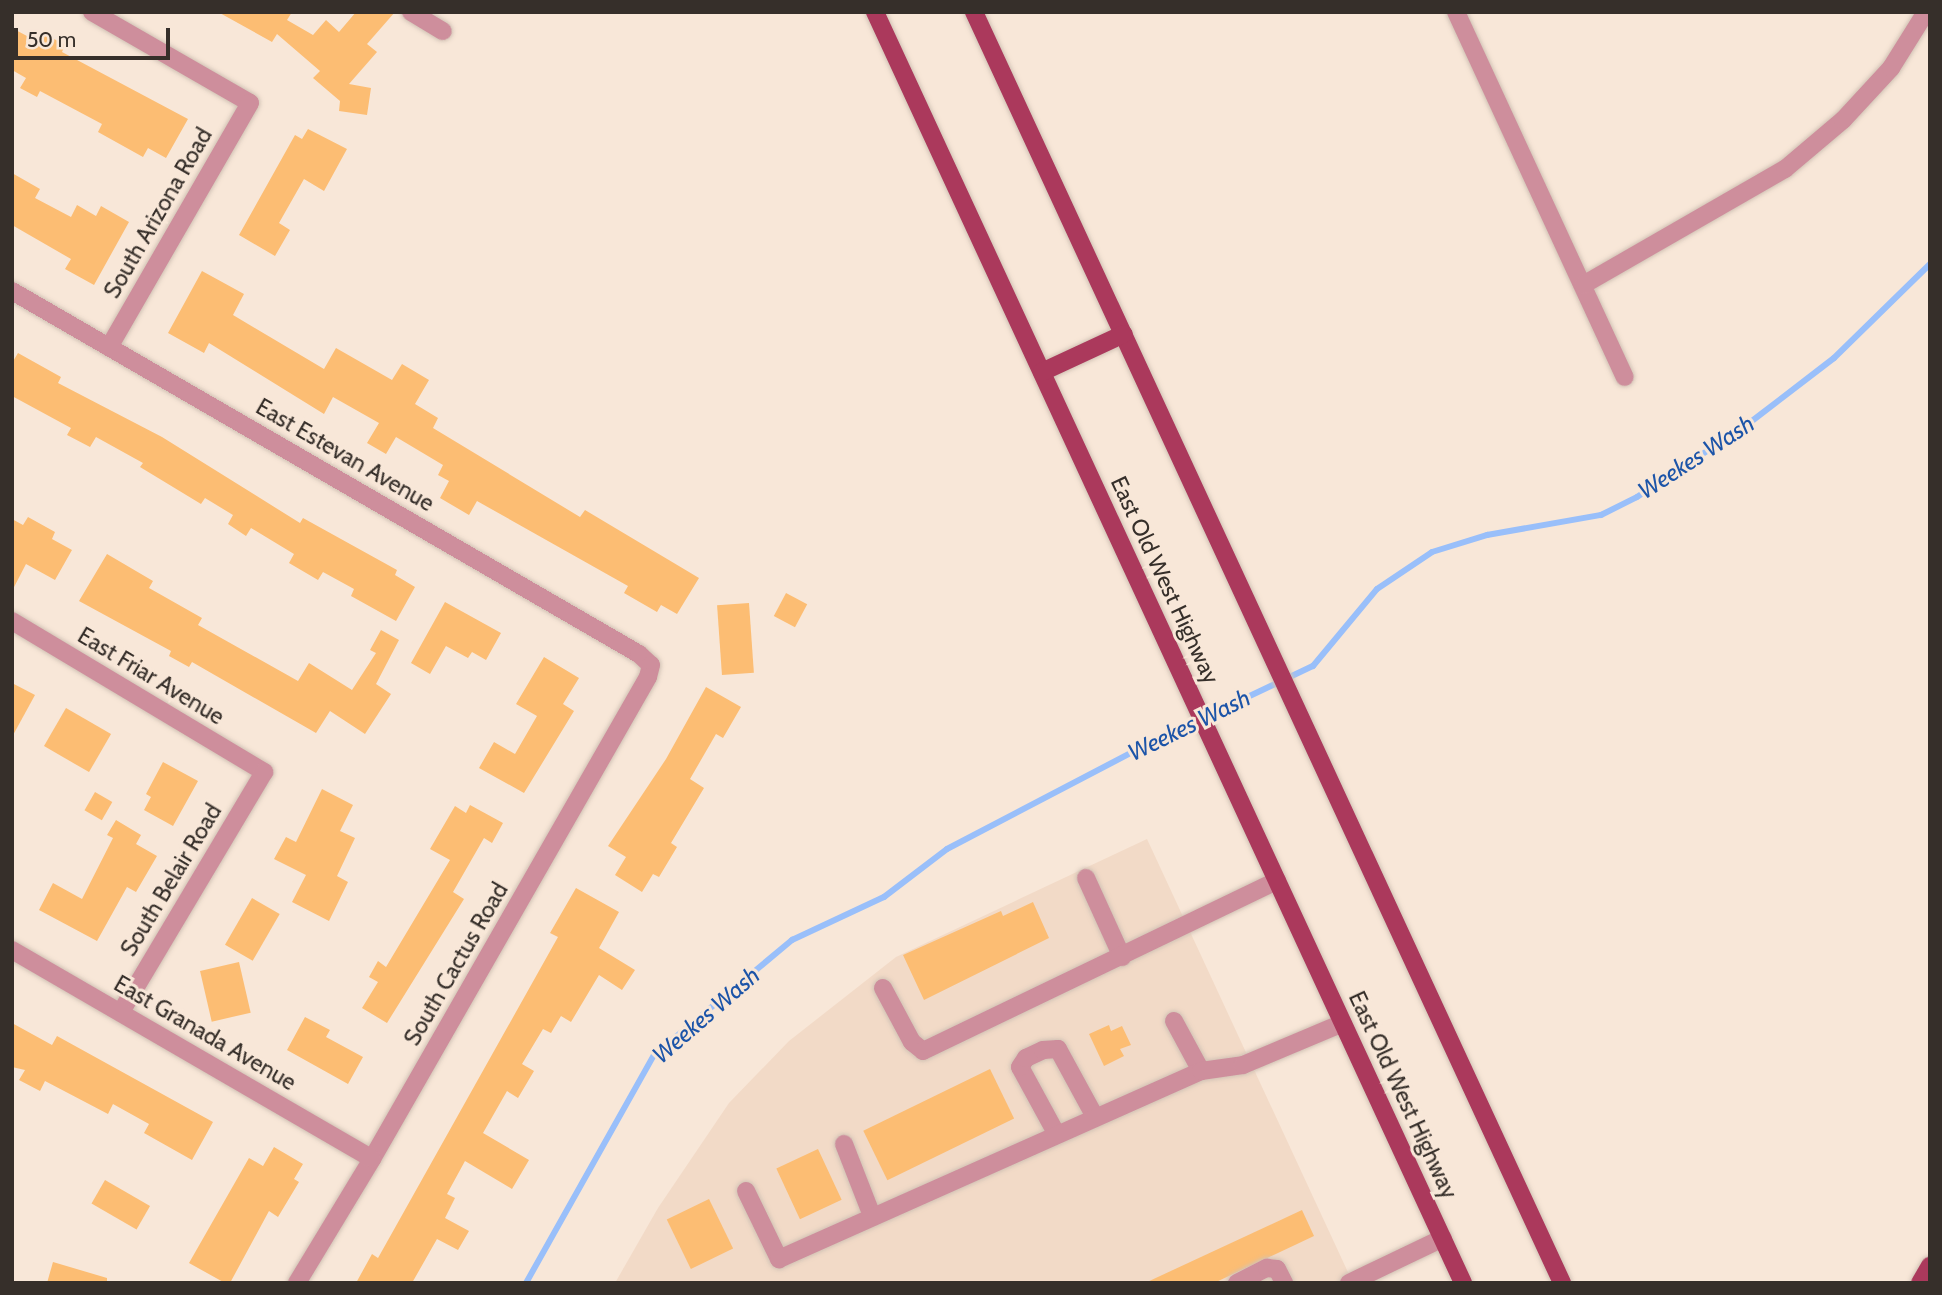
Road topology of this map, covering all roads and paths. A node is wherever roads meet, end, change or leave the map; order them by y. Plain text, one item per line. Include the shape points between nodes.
1 (92, 12) edge
2 (411, 12) edge
3 (875, 12) edge
4 (974, 12) edge
5 (1457, 12) edge
6 (1926, 12) edge
7 (443, 31) dead end
8 (1583, 285) junction
9 (12, 291) edge
10 (1124, 334) junction
11 (109, 347) junction
12 (1042, 372) junction
13 (1625, 377) dead end
14 (12, 621) edge
15 (651, 665) joint
16 (264, 772) joint
17 (1086, 878) dead end
18 (1277, 881) junction
19 (12, 950) edge
20 (1122, 957) junction
21 (883, 988) dead end
22 (121, 1012) junction
23 (1174, 1021) dead end
24 (1343, 1023) junction
25 (1201, 1071) junction
26 (1095, 1117) junction
27 (1056, 1133) junction
28 (844, 1144) dead end
29 (372, 1159) junction
30 (746, 1191) dead end
31 (872, 1216) junction
32 (1443, 1238) junction
33 (1930, 1266) edge
34 (297, 1283) edge
35 (1237, 1283) edge
36 (1284, 1283) edge
37 (1349, 1283) edge
38 (1463, 1283) edge
39 (1562, 1283) edge
40 (1920, 1283) edge

1 - 11 street, South Arizona Road via 250,103
2 - 7 street
3 - 12 main road, East Old West Highway
4 - 10 main road
5 - 8 street
6 - 8 street via 1891,68 1843,120 1785,169
8 - 13 street
9 - 11 street, East Estevan Avenue
10 - 12 main road
10 - 39 main road
11 - 15 street, East Estevan Avenue
12 - 18 main road, East Old West Highway
14 - 16 street, East Friar Avenue
15 - 29 street, South Cactus Road
16 - 22 street, South Belair Road
17 - 20 street
18 - 20 street
18 - 24 main road, East Old West Highway
19 - 22 street, East Granada Avenue
20 - 21 street via 923,1051 912,1042
22 - 29 street, East Granada Avenue
23 - 25 street
24 - 25 street via 1243,1065
24 - 32 main road, East Old West Highway
25 - 26 street
26 - 27 street
26 - 27 street via 1058,1049 1043,1050 1026,1058 1020,1067
27 - 31 street
28 - 31 street
29 - 34 street, South Cactus Road
30 - 31 street via 779,1259
32 - 37 street
32 - 38 main road, East Old West Highway
33 - 40 main road
35 - 36 street via 1267,1268 1277,1269

